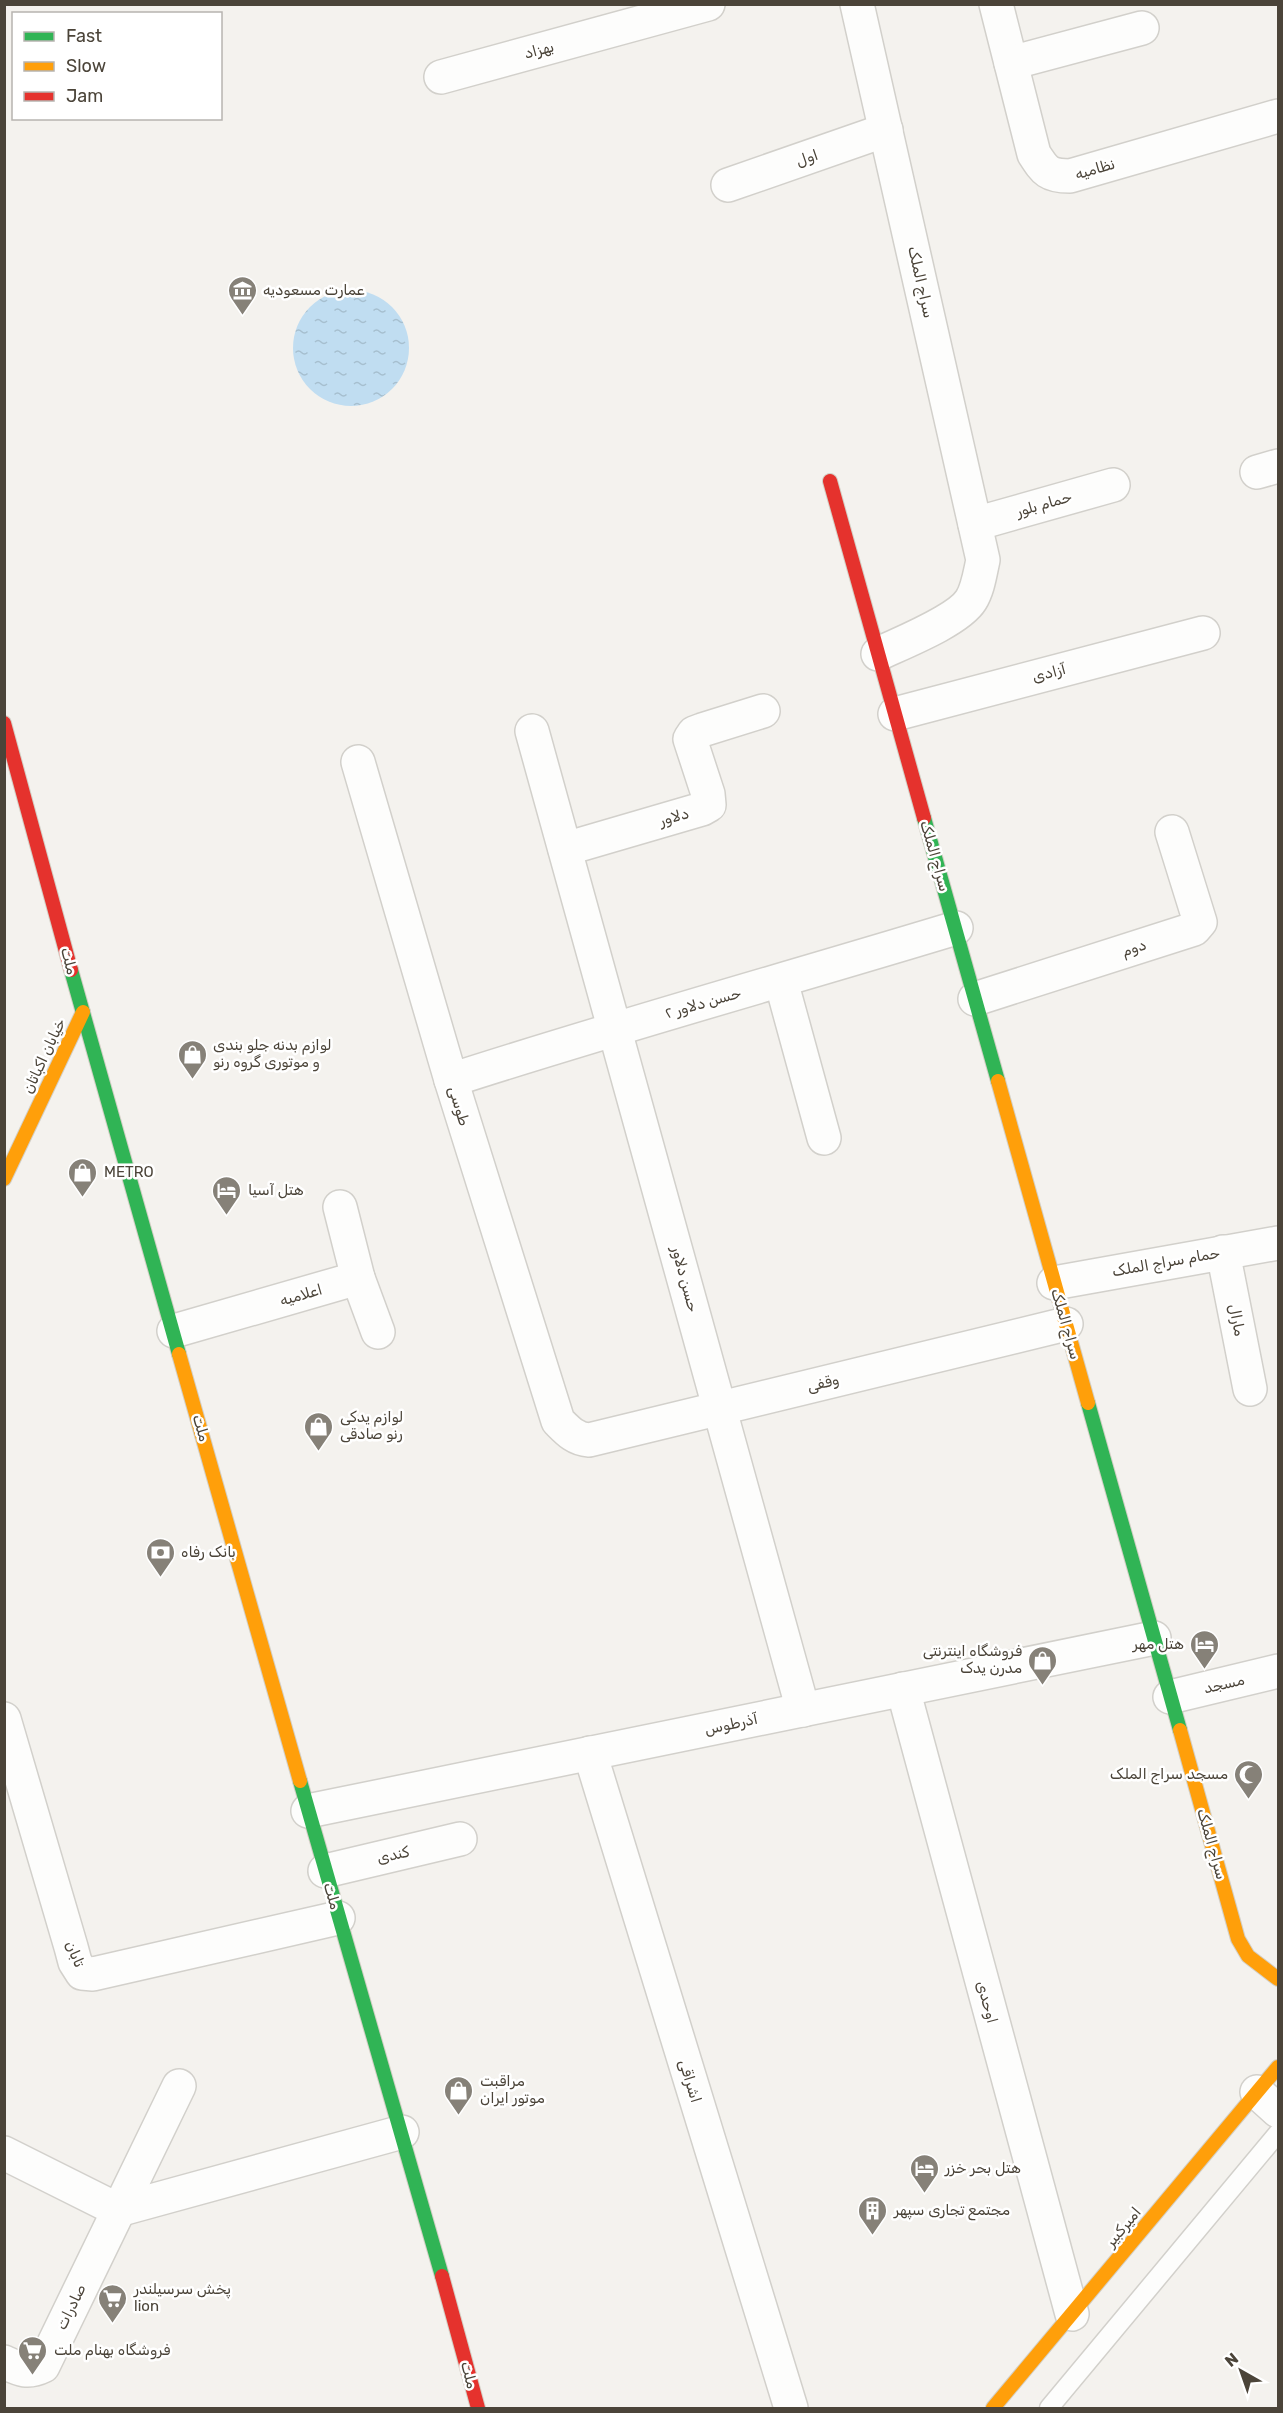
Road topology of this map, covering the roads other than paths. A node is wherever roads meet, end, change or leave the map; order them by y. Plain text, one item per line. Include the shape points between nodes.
1 (708, 4) edge
2 (857, 4) edge
3 (996, 4) edge
4 (634, 14) edge
5 (1142, 28) dead end
6 (1011, 63) junction
7 (441, 77) dead end
8 (1278, 116) edge
9 (886, 130) junction
10 (728, 185) dead end
11 (830, 481) dead end
12 (1113, 484) dead end
13 (975, 524) junction
14 (1203, 633) dead end
15 (878, 654) junction
16 (763, 711) dead end
17 (895, 714) junction
18 (4, 723) edge
19 (532, 731) dead end
20 (358, 762) dead end
21 (1172, 832) dead end
22 (565, 849) junction
23 (956, 928) junction
24 (781, 981) junction
25 (975, 999) junction
26 (83, 1012) junction
27 (615, 1027) junction
28 (451, 1080) junction
29 (824, 1138) dead end
30 (4, 1179) edge
31 (340, 1207) dead end
32 (1278, 1243) edge
33 (1224, 1252) junction
34 (358, 1278) junction
35 (1054, 1283) junction
36 (1066, 1324) junction
37 (174, 1331) junction
38 (378, 1332) dead end
39 (1250, 1389) dead end
40 (720, 1407) junction
41 (579, 1439) joint
42 (1154, 1638) junction
43 (1278, 1671) edge
44 (903, 1689) junction
45 (1170, 1697) junction
46 (803, 1710) junction
47 (4, 1719) edge
48 (590, 1753) junction
49 (308, 1811) junction
50 (460, 1839) dead end
51 (325, 1871) junction
52 (338, 1918) junction
53 (1278, 1979) edge
54 (1278, 2067) edge
55 (179, 2086) dead end
56 (1268, 2102) edge
57 (402, 2132) junction
58 (1278, 2133) edge
59 (4, 2152) edge
60 (118, 2210) junction
61 (1072, 2314) junction
62 (4, 2362) edge
63 (478, 2409) edge
64 (791, 2409) edge
65 (993, 2409) edge
66 (1049, 2409) edge

1 - 4 street, بهزاد
2 - 9 street, سراج الملک
3 - 6 street, نظامیه
4 - 7 street, بهزاد
5 - 6 street
6 - 8 street, نظامیه via 1034,154 1045,171 1057,176 1070,176
9 - 10 street, اول
9 - 13 street, سراج الملک
11 - 15 main road, سراج الملک
12 - 13 street, حمام بلور
13 - 15 street, سراج الملک via 983,560 970,602 942,623
14 - 17 street, آزادی
15 - 17 main road, سراج الملک
16 - 22 street, دلاور via 694,733 690,739 709,805
17 - 23 main road, سراج الملک
18 - 26 main road, ملت
19 - 22 street, حسن دلاور
20 - 28 street, طوسی
21 - 25 street, دوم via 1200,922 1194,929
22 - 27 street, حسن دلاور
23 - 24 street, حسن دلاور ۲
23 - 25 main road, سراج الملک
24 - 27 street, حسن دلاور ۲
24 - 29 street
25 - 35 main road, سراج الملک
26 - 30 main road, خیابان اکباتان
26 - 37 main road, ملت
27 - 28 street, حسن دلاور ۲
27 - 40 street, حسن دلاور
28 - 41 street, طوسی via 558,1421
31 - 34 street
32 - 33 street, حمام سراج الملک
33 - 35 street, حمام سراج الملک
33 - 39 street, مارال
34 - 37 street, اعلامیه
34 - 38 street
35 - 36 main road, سراج الملک
36 - 40 street, وقفی
36 - 42 main road, سراج الملک
37 - 49 main road, ملت
40 - 41 street, وقفی via 589,1440
40 - 46 street, حسن دلاور
42 - 44 street, آذرطوس
42 - 45 main road, سراج الملک
43 - 45 street, مسجد
44 - 46 street, آذرطوس
44 - 61 street, اوحدی
45 - 53 main road, سراج الملک via 1238,1939 1248,1956
46 - 48 street, آذرطوس
47 - 52 street, تابان via 75,1962 82,1973 93,1974
48 - 49 street, آذرطوس
48 - 64 street, اشراقی
49 - 51 main road, ملت
50 - 51 street, کندی
51 - 52 main road, ملت
52 - 57 main road, ملت
54 - 56 main road, امیرکبیر
55 - 60 street
56 - 61 main road, امیرکبیر
57 - 60 street
57 - 63 main road, ملت
58 - 66 lane
59 - 60 street
60 - 62 street, صادرات via 43,2366 23,2371
61 - 65 main road, امیرکبیر

